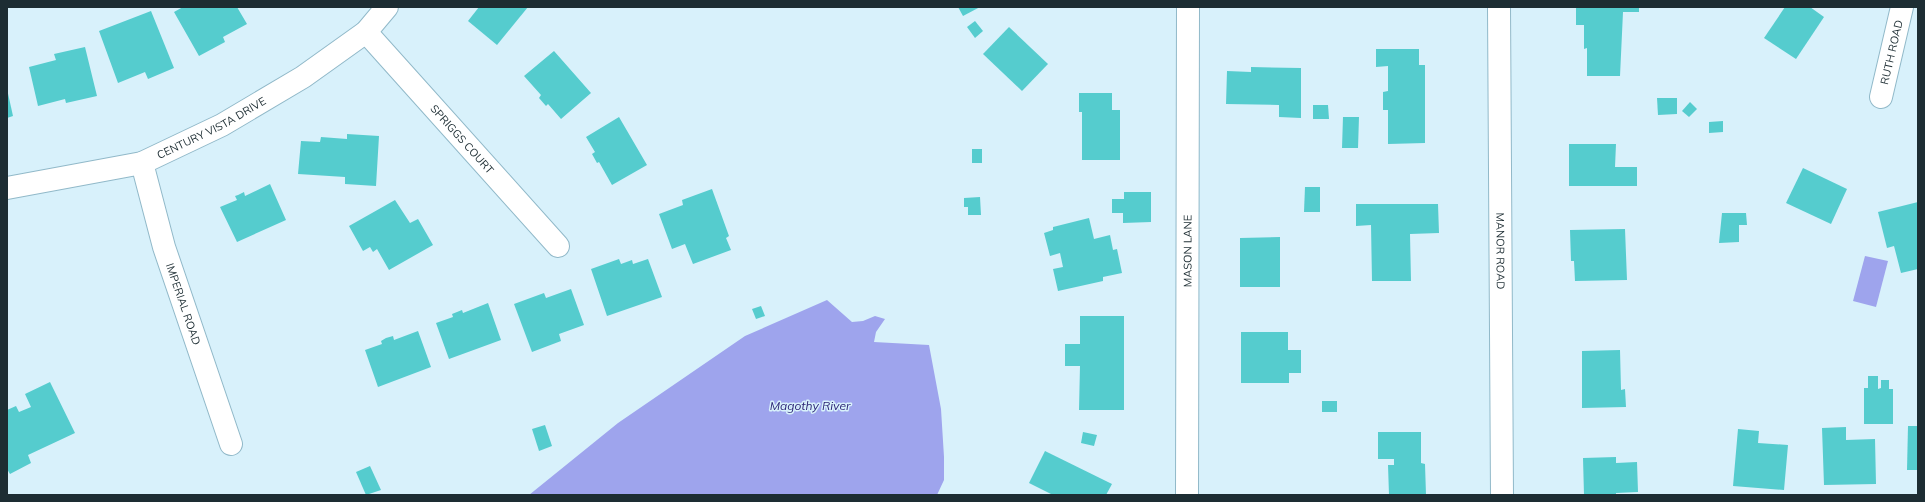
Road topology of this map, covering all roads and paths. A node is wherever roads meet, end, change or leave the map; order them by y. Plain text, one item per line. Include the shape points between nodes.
1 (387, 7) edge
2 (1188, 7) edge
3 (1499, 7) edge
4 (1902, 7) edge
5 (366, 32) junction
6 (1881, 97) dead end
7 (142, 162) junction
8 (7, 188) edge
9 (558, 246) dead end
10 (231, 444) dead end
11 (1187, 495) edge
12 (1502, 495) edge

1 - 5 street, CENTURY VISTA DRIVE
2 - 11 street, MASON LANE
3 - 12 street, MANOR ROAD
4 - 6 street, RUTH ROAD
5 - 7 street, CENTURY VISTA DRIVE via 303,77 222,125
5 - 9 street, SPRIGGS COURT
7 - 8 street, CENTURY VISTA DRIVE
7 - 10 street, IMPERIAL ROAD via 164,247

